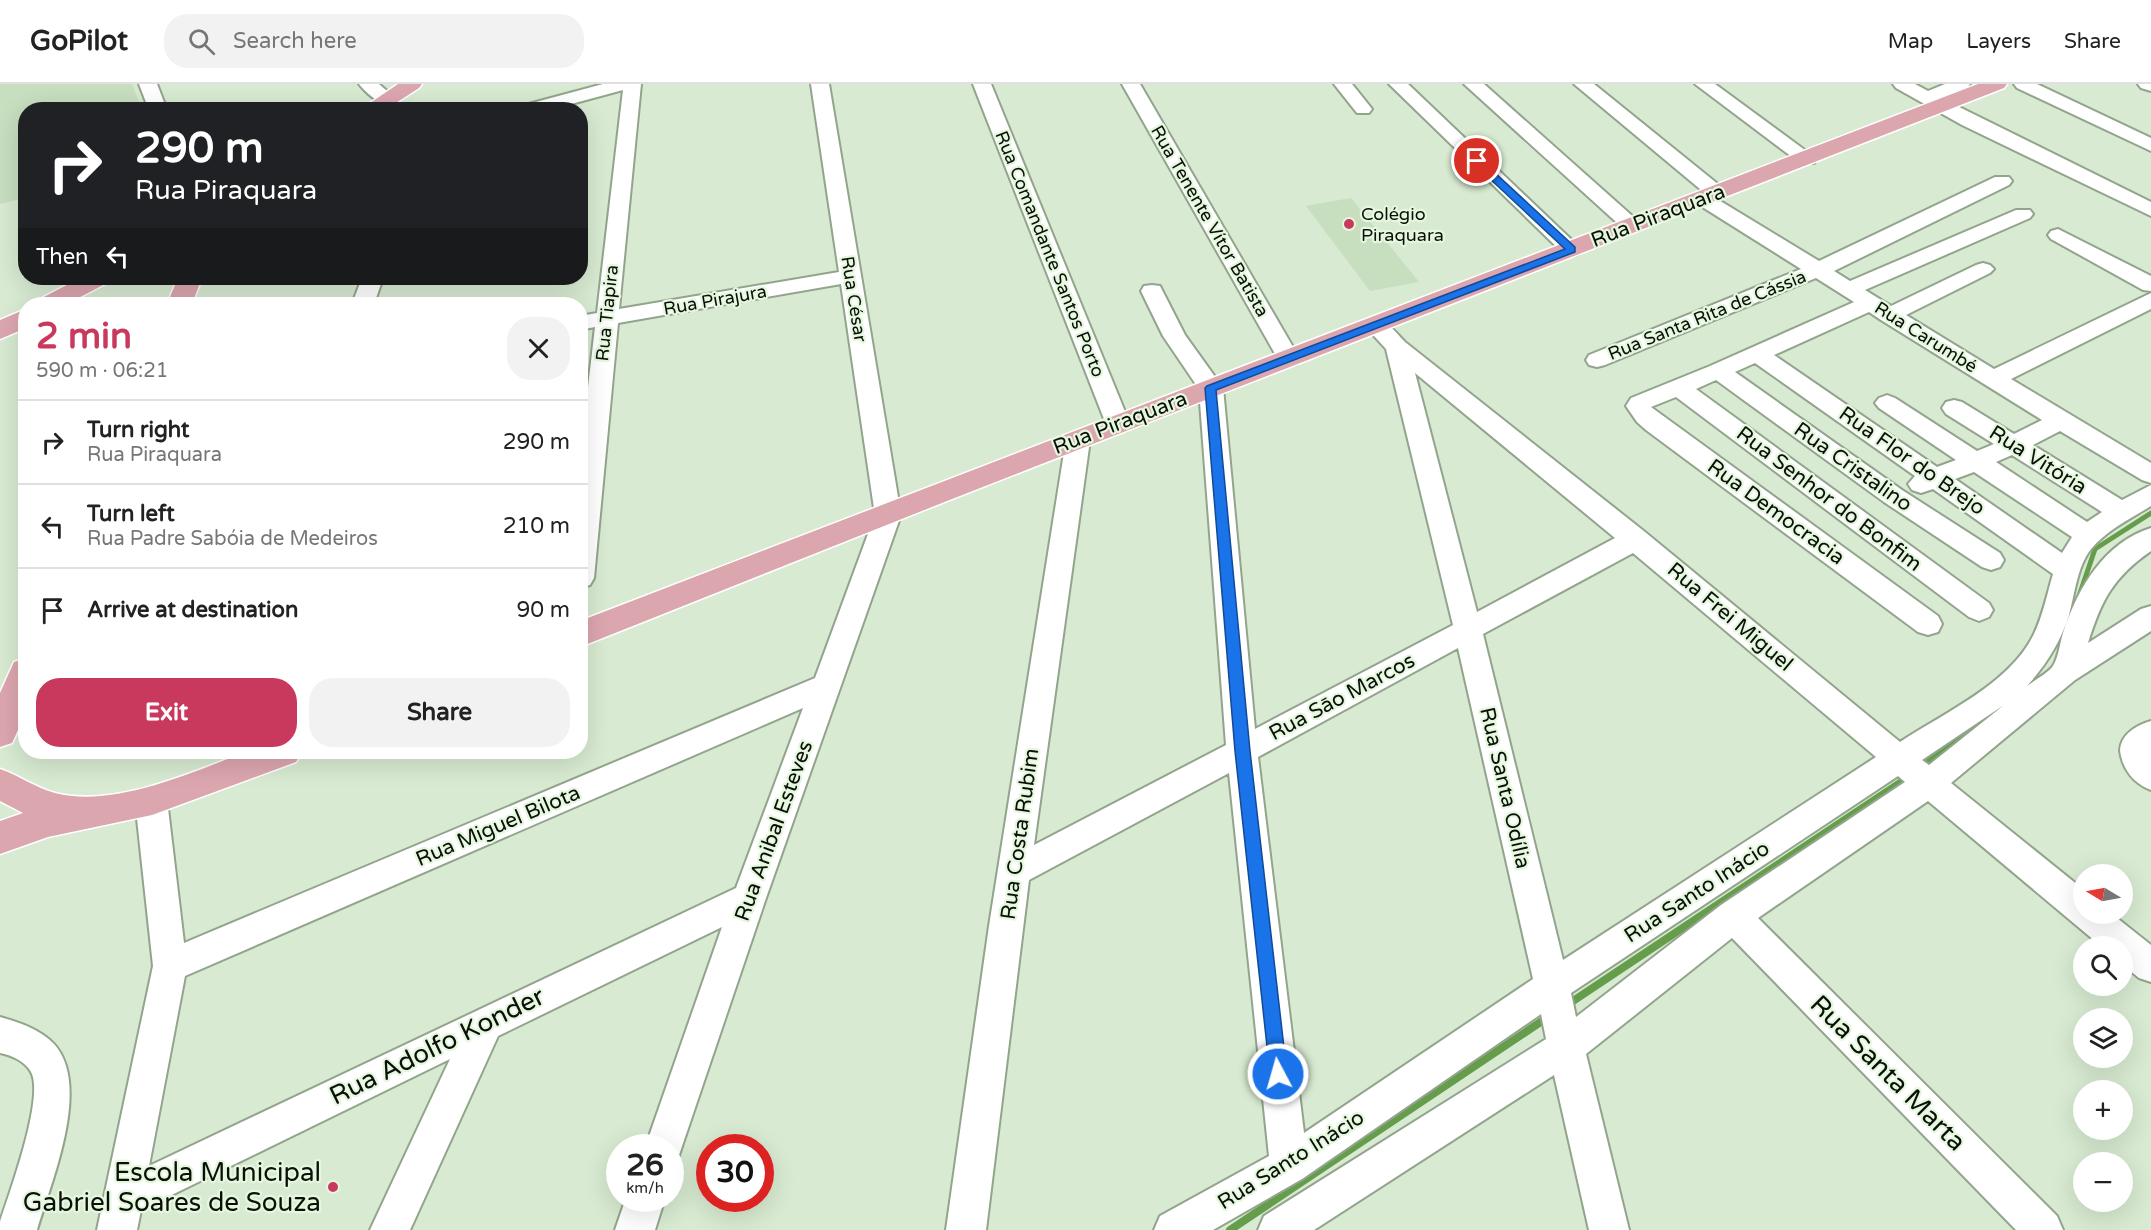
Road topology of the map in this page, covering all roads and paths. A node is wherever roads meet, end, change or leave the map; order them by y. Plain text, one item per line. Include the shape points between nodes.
1 (148, 84) edge
2 (368, 84) edge
3 (412, 84) edge
4 (427, 84) edge
5 (623, 84) edge
6 (632, 84) edge
7 (819, 84) edge
8 (982, 84) edge
9 (1131, 84) edge
10 (1343, 84) edge
11 (1398, 84) edge
12 (1473, 84) edge
13 (1583, 84) edge
14 (1902, 84) edge
15 (1961, 84) edge
16 (1997, 84) edge
17 (2023, 84) edge
18 (1702, 86) edge
19 (155, 102) edge
20 (379, 102) edge
21 (387, 102) edge
22 (389, 102) edge
23 (557, 102) edge
24 (1933, 103) junction
25 (1363, 109) dead end
26 (2151, 145) edge
27 (1808, 159) junction
28 (2002, 181) dead end
29 (1710, 196) junction
30 (2151, 210) edge
31 (2024, 214) dead end
32 (1632, 226) junction
33 (2058, 235) dead end
34 (1571, 249) junction
35 (1983, 269) dead end
36 (1818, 270) junction
37 (850, 276) junction
38 (85, 285) edge
39 (2151, 285) edge
40 (1849, 289) junction
41 (1152, 291) dead end
42 (62, 297) edge
43 (2151, 300) edge
44 (1870, 303) junction
45 (1889, 315) junction
46 (606, 319) junction
47 (18, 321) edge
48 (588, 322) edge
49 (1375, 325) junction
50 (0, 331) edge
51 (1397, 347) junction
52 (1757, 354) junction
53 (1289, 358) junction
54 (1597, 360) dead end
55 (1718, 371) junction
56 (1993, 379) junction
57 (1210, 388) junction
58 (1679, 388) junction
59 (1465, 401) junction
60 (1887, 403) dead end
61 (1954, 408) dead end
62 (1412, 412) junction
63 (2060, 420) junction
64 (1118, 424) junction
65 (1078, 440) junction
66 (2014, 445) junction
67 (1975, 462) junction
68 (2151, 474) edge
69 (1935, 478) junction
70 (2151, 494) edge
71 (1893, 496) junction
72 (588, 498) edge
73 (2122, 512) junction
74 (888, 515) junction
75 (1853, 516) junction
76 (2088, 535) junction
77 (1810, 536) junction
78 (1636, 538) junction
79 (2151, 538) edge
80 (1991, 560) dead end
81 (2066, 569) junction
82 (1979, 610) dead end
83 (2151, 617) edge
84 (1928, 624) dead end
85 (1468, 630) junction
86 (588, 633) edge
87 (2065, 672) junction
88 (827, 685) junction
89 (18, 689) edge
90 (0, 733) edge
91 (2151, 733) edge
92 (1242, 751) junction
93 (265, 759) edge
94 (1913, 772) junction
95 (2151, 777) edge
96 (0, 784) edge
97 (151, 800) junction
98 (87, 812) junction
99 (0, 838) edge
100 (1015, 871) junction
101 (749, 898) junction
102 (2073, 902) edge
103 (1733, 916) junction
104 (2100, 924) edge
105 (170, 966) junction
106 (2151, 966) edge
107 (1559, 1015) junction
108 (486, 1023) junction
109 (0, 1035) edge
110 (669, 1134) edge
111 (1289, 1166) junction
112 (641, 1212) edge
113 (121, 1213) edge
114 (1282, 1229) edge
115 (18, 1230) edge
116 (390, 1230) edge
117 (635, 1230) edge
118 (966, 1230) edge
119 (1173, 1230) edge
120 (1609, 1230) edge
121 (2043, 1230) edge

1 - 19 street
2 - 20 street
3 - 21 main road
4 - 22 main road
5 - 23 street
6 - 46 street, Rua Tiapira
7 - 37 street, Rua César
8 - 64 street, Rua Comandante Santos Porto
9 - 53 street, Rua Tenente Vítor Batista
10 - 25 street
11 - 34 street
12 - 32 street
13 - 29 street, Rua Carumbé
14 - 24 street
15 - 24 street
16 - 24 main road, Rua Piraquara
17 - 26 street
18 - 27 street
24 - 27 main road, Rua Piraquara
24 - 30 street
27 - 29 main road, Rua Piraquara
28 - 36 street, Rua Santa Rita de Cássia
29 - 32 main road, Rua Piraquara
29 - 36 street, Rua Carumbé
31 - 40 street
32 - 34 main road, Rua Piraquara
33 - 39 street
34 - 49 main road, Rua Piraquara
35 - 45 street
36 - 40 street, Rua Carumbé
36 - 54 street, Rua Santa Rita de Cássia
37 - 46 street, Rua Pirajura
37 - 74 street, Rua César
38 - 42 main road
40 - 44 street, Rua Carumbé
41 - 57 street via 1174,336
43 - 56 street
44 - 45 street, Rua Carumbé
44 - 52 street
45 - 56 street, Rua Carumbé
46 - 48 street, Rua Pirajura
46 - 72 street, Rua Tiapira
47 - 50 main road
49 - 51 street, Rua Frei Miguel
49 - 53 main road, Rua Piraquara
51 - 59 street, Rua Frei Miguel
51 - 62 street, Rua Santa Odília
52 - 55 street
52 - 69 street, Rua Flor do Brejo
53 - 57 main road, Rua Piraquara
55 - 58 street
55 - 71 street, Rua Cristalino
56 - 63 street, Rua Carumbé
57 - 64 main road, Rua Piraquara
57 - 92 street
58 - 75 street, Rua Senhor do Bonfim
58 - 77 street, Rua Democracia via 1638,406 1645,416
59 - 62 street via 1432,399
59 - 78 street, Rua Frei Miguel
60 - 67 street
61 - 66 street, Rua Vitória
62 - 85 street, Rua Santa Odília
63 - 66 street
63 - 68 street, Rua Carumbé
64 - 65 main road, Rua Piraquara
65 - 74 main road, Rua Piraquara
65 - 100 street, Rua Costa Rubim
66 - 67 street
66 - 73 street, Rua Vitória
67 - 69 street
67 - 76 street
69 - 71 street
69 - 81 street, Rua Flor do Brejo
70 - 73 street, Rua Santo Inácio
71 - 75 street
71 - 80 street, Rua Cristalino
73 - 76 street, Rua Santo Inácio
74 - 86 main road, Rua Piraquara
74 - 88 street, Rua Anibal Esteves
75 - 77 street
75 - 82 street, Rua Senhor do Bonfim
76 - 81 street, Rua Santo Inácio
77 - 84 street, Rua Democracia
78 - 85 street, Rua Sāo Marcos
78 - 94 street, Rua Frei Miguel
79 - 87 street via 2113,566 2101,583 2080,620
81 - 94 street, Rua Santo Inácio via 2056,614 2029,667
83 - 87 street
85 - 92 street, Rua Sāo Marcos
85 - 107 street, Rua Santa Odília
87 - 94 street, Rua Santo Inácio
88 - 101 street, Rua Anibal Esteves
88 - 105 street, Rua Miguel Bilota
89 - 90 main road
91 - 95 street via 2135,746 2134,753
92 - 100 street, Rua Sāo Marcos
92 - 111 street
93 - 97 main road
94 - 102 street, Rua Frei Miguel
94 - 103 street, Rua Santo Inácio
94 - 107 street, Rua Santo Inácio
96 - 98 main road via 50,808
97 - 98 main road
97 - 105 street
98 - 99 main road
100 - 118 street, Rua Costa Rubim
101 - 108 street, Rua Adolfo Konder
101 - 110 street, Rua Anibal Esteves
103 - 107 street, Rua Santo Inácio
103 - 121 street, Rua Santa Marta
104 - 106 street, Rua Frei Miguel
105 - 113 street
107 - 111 street, Rua Santo Inácio
107 - 114 street, Rua Santo Inácio
107 - 120 street, Rua Santa Odília
108 - 113 street, Rua Adolfo Konder
108 - 116 street
109 - 115 street via 35,1050 50,1071 52,1107
111 - 119 street, Rua Santo Inácio
112 - 117 street

